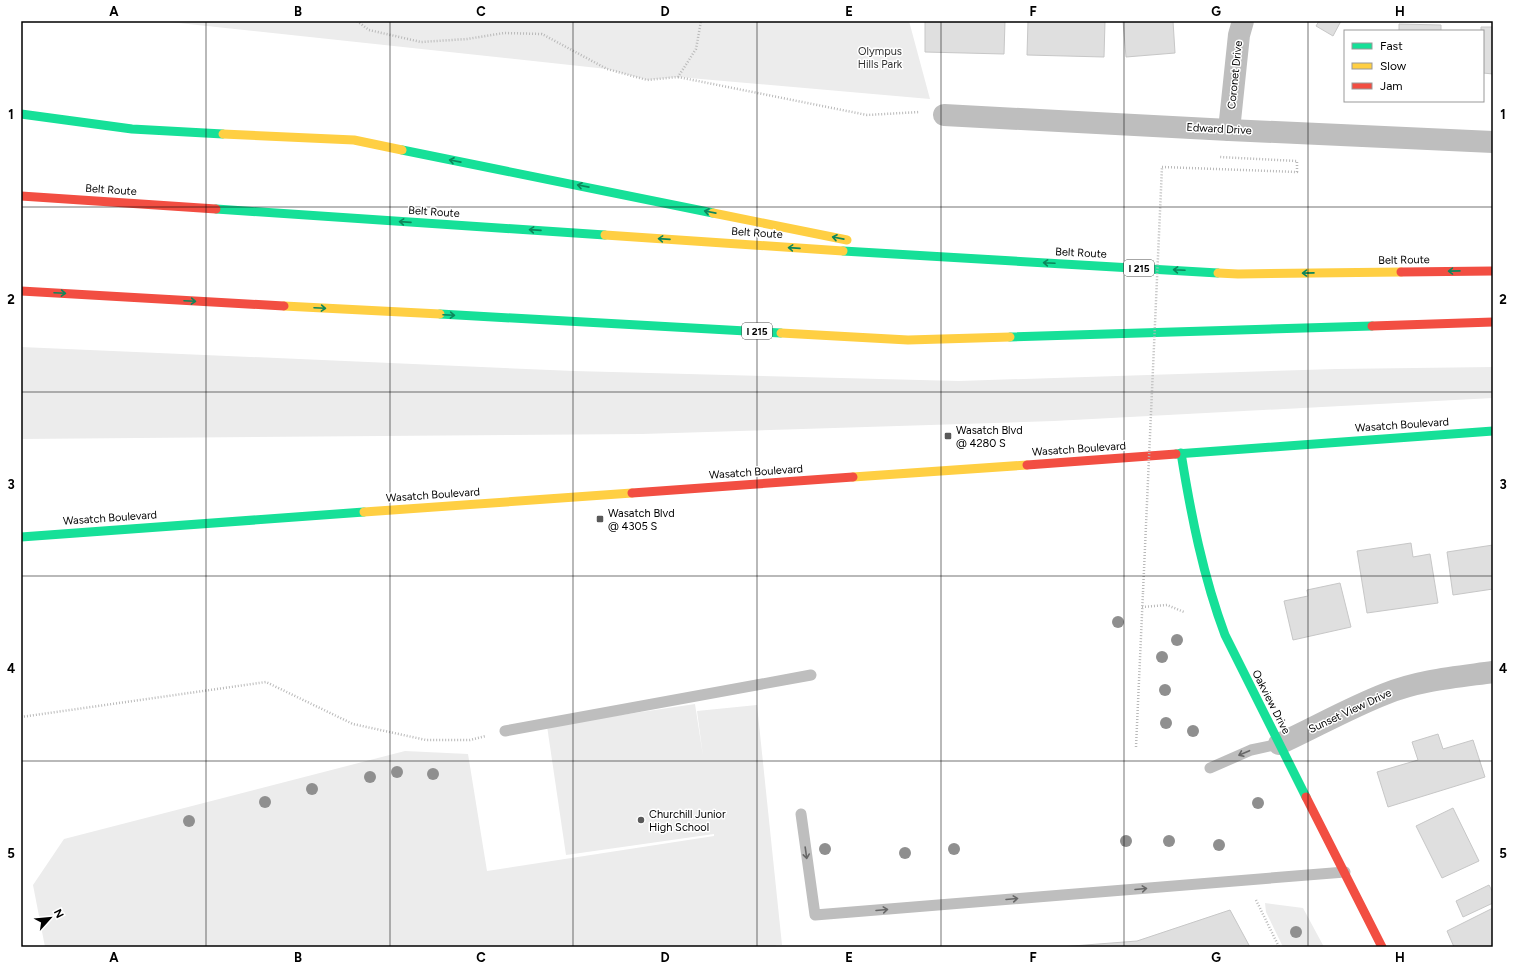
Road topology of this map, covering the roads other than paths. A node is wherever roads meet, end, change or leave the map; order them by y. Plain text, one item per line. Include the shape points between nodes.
1 (1243, 21) edge
2 (21, 114) edge
3 (944, 115) road end
4 (1229, 130) junction
5 (1493, 142) edge
6 (21, 196) edge
7 (931, 257) junction
8 (1493, 271) edge
9 (21, 291) edge
10 (1493, 322) edge
11 (1493, 431) edge
12 (1181, 453) junction
13 (21, 537) edge
14 (1493, 672) edge
15 (811, 675) dead end
16 (505, 731) road end
17 (1279, 744) junction
18 (1210, 768) dead end
19 (801, 814) dead end
20 (1345, 872) junction
21 (1382, 947) edge

1 - 4 street, Coronet Drive via 1239,35
7 -> 2 main road via 354,140 132,129
3 - 4 street, Edward Drive
4 - 5 street, Edward Drive
7 -> 6 main road, Belt Route / I 215
8 -> 7 main road, Belt Route / I 215 via 1238,274
9 -> 10 main road, I 215 via 908,340
11 - 12 main road, Wasatch Boulevard
12 - 13 main road, Wasatch Boulevard
12 - 17 main road, Oakview Drive via 1201,564 1215,611 1237,662
14 - 17 street, Sunset View Drive via 1410,685 1385,694
15 - 16 lane
17 -> 18 lane via 1251,750
17 - 20 main road, Oakview Drive
19 -> 20 lane via 815,915
20 - 21 main road, Oakview Drive

